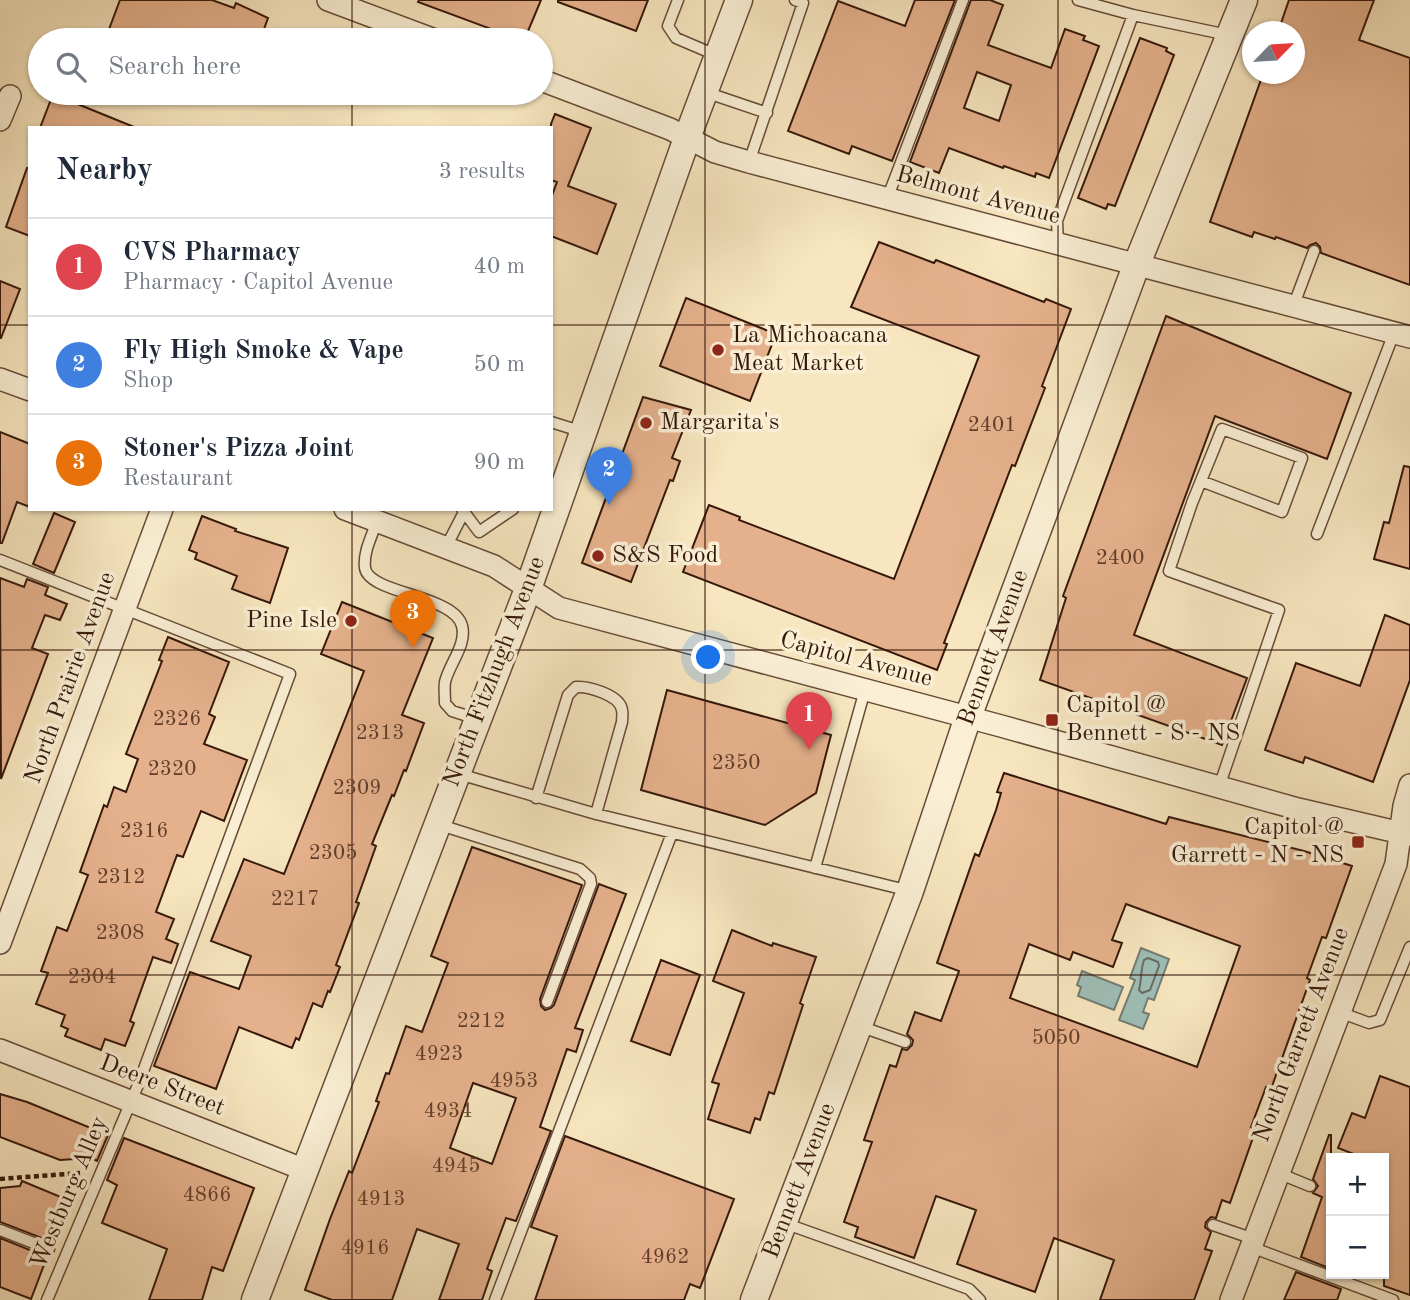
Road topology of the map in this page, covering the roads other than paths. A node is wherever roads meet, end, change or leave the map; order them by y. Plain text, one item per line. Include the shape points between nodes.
1 (328, 0) edge
2 (678, 0) edge
3 (739, 0) edge
4 (794, 0) edge
5 (962, 0) edge
6 (1078, 0) edge
7 (1244, 0) edge
8 (1133, 15) junction
9 (403, 28) edge
10 (1231, 36) junction
11 (718, 56) junction
12 (553, 85) edge
13 (705, 92) junction
14 (10, 96) dead end
15 (767, 113) junction
16 (0, 120) edge
17 (687, 138) junction
18 (749, 162) junction
19 (887, 199) junction
20 (1058, 245) junction
21 (1314, 251) dead end
22 (1136, 266) junction
23 (1293, 307) junction
24 (1402, 335) edge
25 (0, 379) edge
26 (28, 389) edge
27 (553, 423) edge
28 (583, 432) junction
29 (1201, 481) junction
30 (553, 510) edge
31 (161, 511) edge
32 (350, 511) edge
33 (463, 511) edge
34 (510, 511) edge
35 (553, 511) edge
36 (377, 521) junction
37 (1317, 534) dead end
38 (446, 547) junction
39 (0, 560) edge
40 (528, 589) junction
41 (126, 608) junction
42 (865, 690) junction
43 (968, 717) junction
44 (477, 719) junction
45 (457, 773) junction
46 (1410, 785) edge
47 (1219, 787) junction
48 (536, 798) junction
49 (596, 814) junction
50 (437, 824) junction
51 (671, 833) junction
52 (1405, 834) edge
53 (814, 868) junction
54 (910, 891) junction
55 (0, 943) edge
56 (1410, 947) edge
57 (547, 1002) dead end
58 (1339, 1012) junction
59 (859, 1026) junction
60 (905, 1042) dead end
61 (0, 1050) edge
62 (131, 1102) junction
63 (305, 1170) junction
64 (1278, 1173) junction
65 (1310, 1186) dead end
66 (784, 1223) junction
67 (1213, 1226) dead end
68 (0, 1230) edge
69 (1252, 1243) junction
70 (49, 1249) dead end
71 (47, 1300) edge
72 (255, 1300) edge
73 (495, 1300) edge
74 (754, 1300) edge
75 (980, 1300) edge
76 (1231, 1300) edge
77 (1393, 1300) edge

1 - 9 street
2 - 11 lane via 668,26 676,38
3 - 11 street, North Fitzhugh Avenue
4 - 15 lane via 803,4
5 - 19 lane
6 - 8 lane
7 - 10 street, Bennett Avenue
8 - 10 lane
8 - 20 lane via 1057,221
10 - 22 street, Bennett Avenue
11 - 13 street, North Fitzhugh Avenue
12 - 17 street, Belmont Avenue
13 - 15 lane
13 - 17 street, North Fitzhugh Avenue
14 - 16 street
15 - 18 lane
17 - 18 street, Belmont Avenue
17 - 28 street, North Fitzhugh Avenue
18 - 19 street, Belmont Avenue
19 - 20 street, Belmont Avenue
20 - 22 street, Belmont Avenue
21 - 23 lane
22 - 23 street, Belmont Avenue
22 - 43 street, Bennett Avenue
23 - 24 street, Belmont Avenue
24 - 37 lane
25 - 26 street
27 - 28 lane
28 - 30 street, North Fitzhugh Avenue
29 - 29 lane via 1222,429 1302,458 1282,512
29 - 47 lane via 1169,570 1279,610
31 - 41 street, North Prairie Avenue
32 - 36 street, Capitol Avenue
33 - 34 lane via 479,532
33 - 38 lane
35 - 40 street, North Fitzhugh Avenue
36 - 38 street, Capitol Avenue
36 - 44 lane via 365,570 380,583 441,606 459,618 463,636 445,682 445,703 452,711
38 - 40 street, Capitol Avenue via 494,565
39 - 41 lane
40 - 42 street, Capitol Avenue via 559,608
40 - 44 street, North Fitzhugh Avenue
41 - 55 street, North Prairie Avenue
41 - 62 lane, Westburg Alley via 290,674
42 - 43 street, Capitol Avenue
42 - 53 lane
43 - 47 street, Capitol Avenue
43 - 54 street, Bennett Avenue
44 - 45 street, North Fitzhugh Avenue
45 - 48 lane
45 - 50 street, North Fitzhugh Avenue
46 - 52 street, North Garrett Avenue
47 - 52 street, Capitol Avenue
48 - 49 lane
48 - 49 lane via 568,695 583,686 617,700 622,709
49 - 51 lane
50 - 57 lane via 580,869 590,878
50 - 63 street, North Fitzhugh Avenue
51 - 53 lane
51 - 73 lane
52 - 58 street, North Garrett Avenue
53 - 54 lane
54 - 59 street, Bennett Avenue
56 - 58 lane via 1380,1020 1369,1023
58 - 64 street, North Garrett Avenue
59 - 60 lane
59 - 66 street, Bennett Avenue
61 - 62 street, Deere Street
62 - 63 street, Deere Street
62 - 71 lane, Westburg Alley
63 - 72 street, North Fitzhugh Avenue
64 - 65 lane
64 - 69 street, North Garrett Avenue
66 - 74 street, Bennett Avenue
66 - 75 lane via 969,1289
67 - 69 lane
68 - 70 lane
69 - 76 street, North Garrett Avenue
69 - 77 lane

